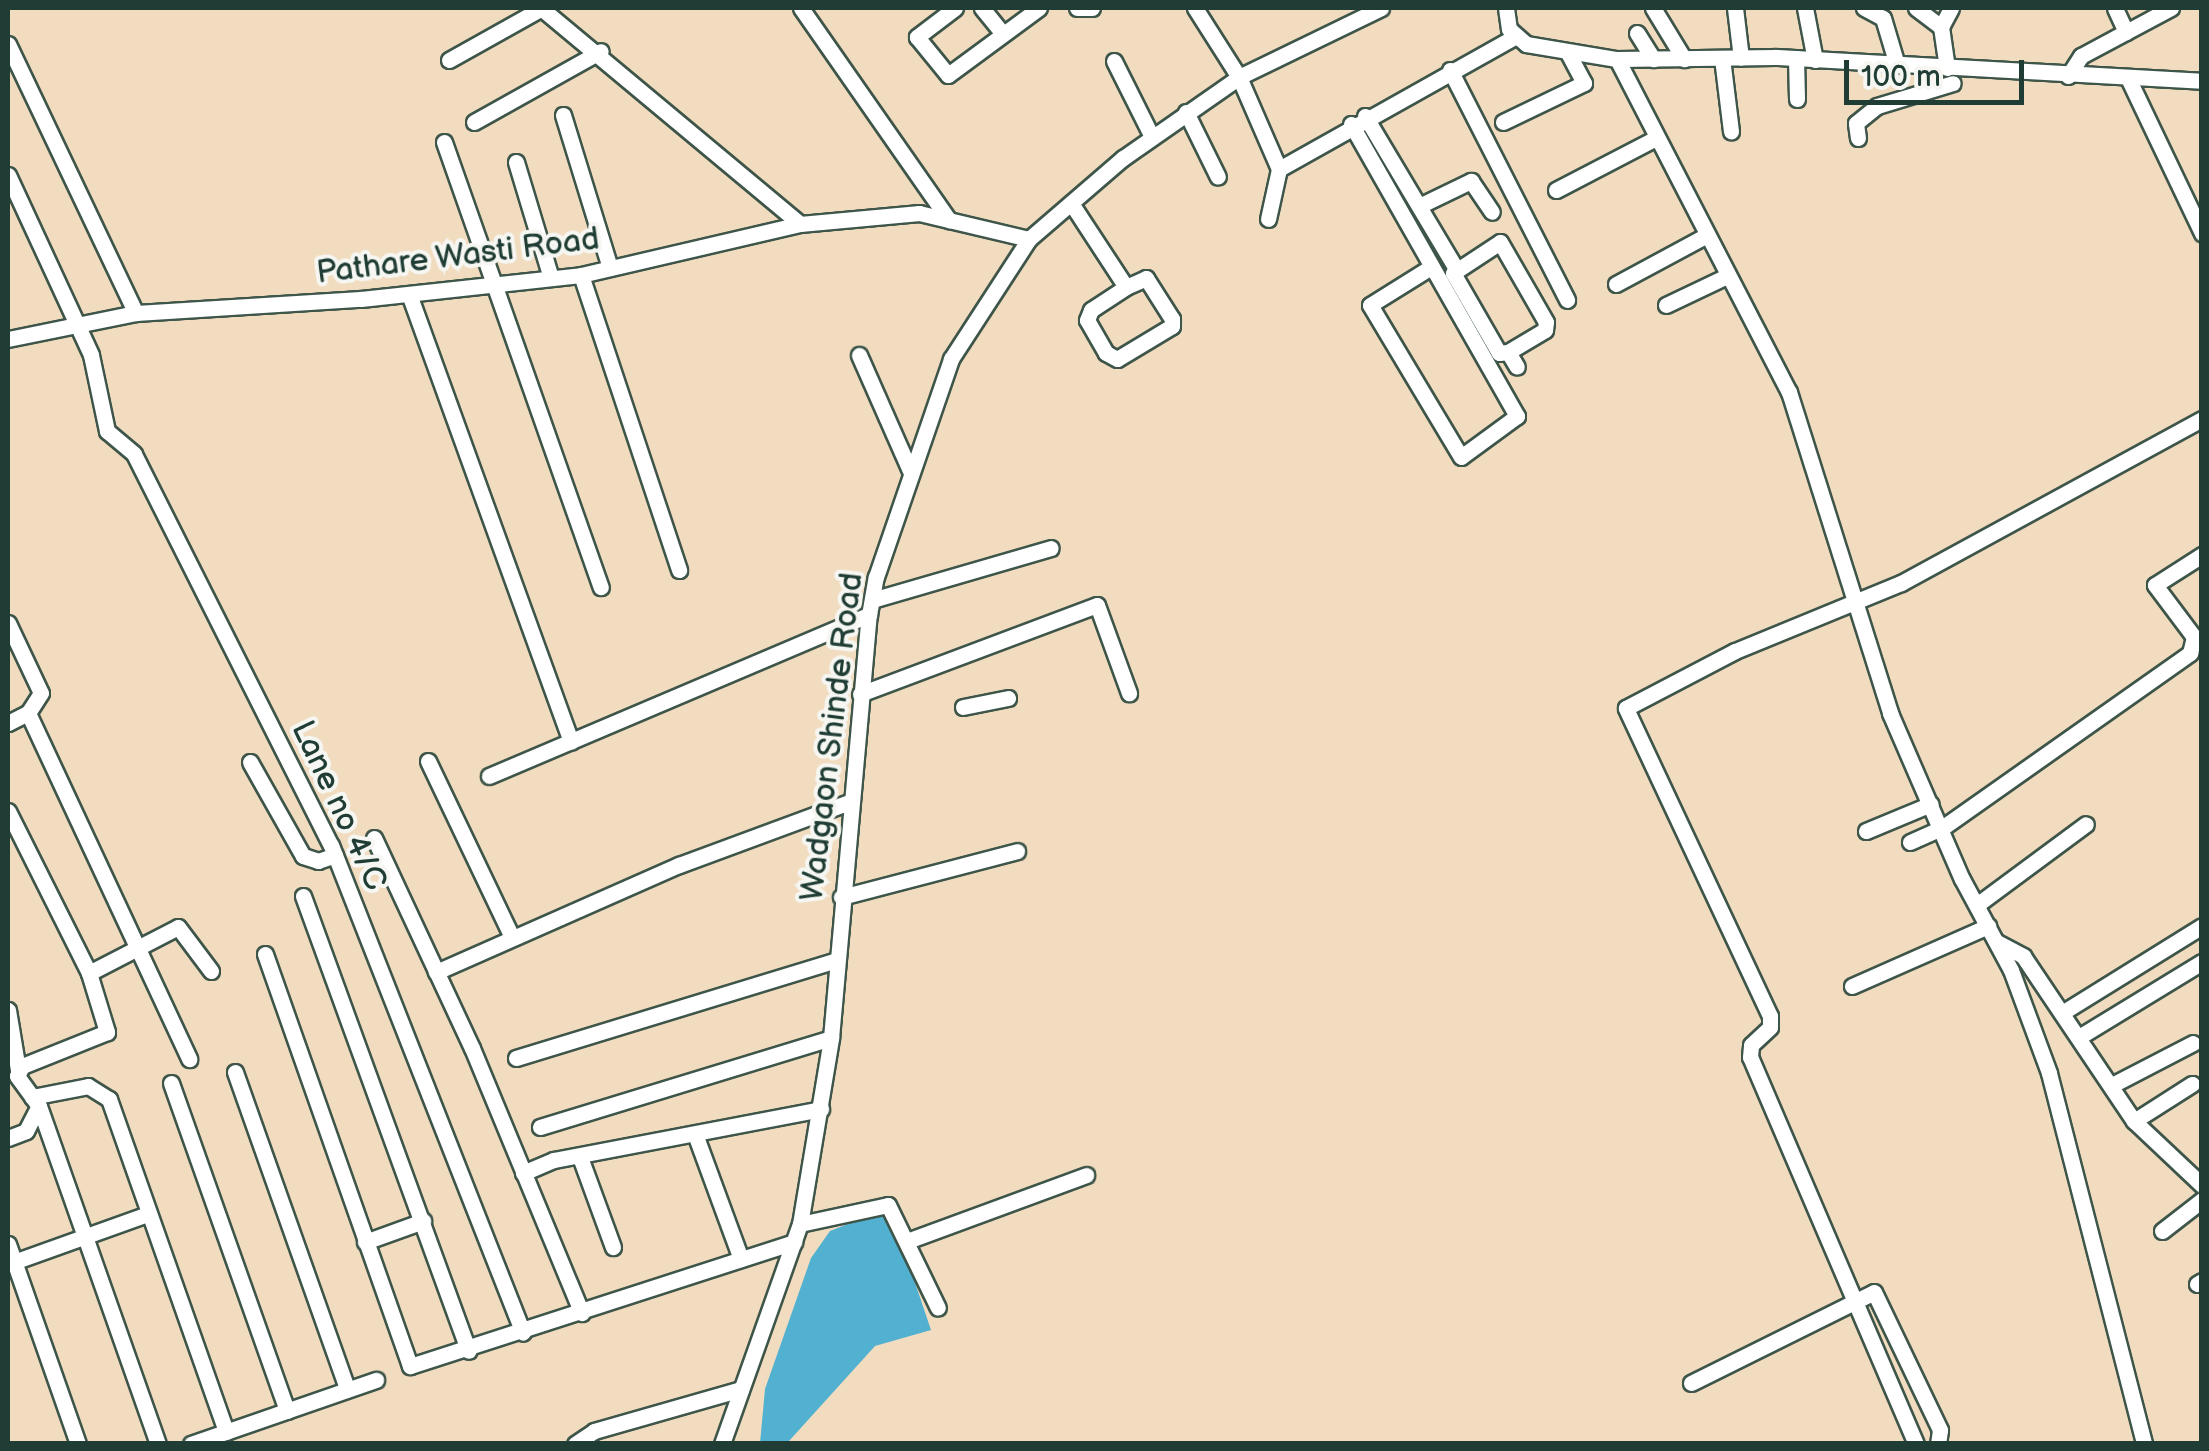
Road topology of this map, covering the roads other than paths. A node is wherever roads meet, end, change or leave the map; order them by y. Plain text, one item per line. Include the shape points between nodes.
1 (542, 8) edge
2 (801, 8) edge
3 (955, 8) edge
4 (982, 8) edge
5 (1039, 8) edge
6 (1077, 8) edge
7 (1092, 8) edge
8 (1195, 8) edge
9 (1381, 8) edge
10 (1506, 8) edge
11 (1652, 8) edge
12 (1735, 8) edge
13 (1805, 8) edge
14 (1864, 8) edge
15 (1916, 8) edge
16 (1950, 8) edge
17 (2115, 8) edge
18 (2170, 8) edge
19 (1940, 27) junction
20 (2126, 32) junction
21 (1637, 33) dead end
22 (1003, 34) junction
23 (1514, 38) junction
24 (8, 44) edge
25 (601, 51) junction
26 (1568, 51) junction
27 (1684, 58) junction
28 (1722, 58) junction
29 (1741, 58) junction
30 (1796, 58) junction
31 (1653, 59) junction
32 (449, 60) dead end
33 (1617, 60) junction
34 (1815, 60) junction
35 (1114, 61) dead end
36 (1896, 65) junction
37 (1450, 70) junction
38 (1239, 76) junction
39 (1950, 76) junction
40 (2068, 76) junction
41 (2129, 80) junction
42 (2202, 80) edge
43 (1797, 99) dead end
44 (1186, 112) junction
45 (564, 115) dead end
46 (1358, 120) junction
47 (474, 122) dead end
48 (1504, 122) dead end
49 (1731, 131) dead end
50 (1152, 137) junction
51 (1656, 138) junction
52 (1858, 138) dead end
53 (444, 142) dead end
54 (516, 162) dead end
55 (1280, 169) junction
56 (8, 174) edge
57 (1218, 178) dead end
58 (1556, 190) dead end
59 (1071, 203) junction
60 (1419, 206) junction
61 (1492, 212) dead end
62 (1268, 219) dead end
63 (949, 220) junction
64 (800, 224) junction
65 (2202, 233) edge
66 (1706, 236) junction
67 (1029, 239) junction
68 (1432, 267) junction
69 (1455, 267) junction
70 (610, 268) junction
71 (581, 275) junction
72 (1727, 276) junction
73 (551, 278) junction
74 (1616, 284) dead end
75 (492, 286) junction
76 (1126, 287) junction
77 (409, 294) junction
78 (1567, 300) dead end
79 (1666, 305) dead end
80 (136, 313) junction
81 (78, 320) junction
82 (8, 339) edge
83 (1508, 352) junction
84 (860, 355) dead end
85 (1517, 367) dead end
86 (2202, 419) edge
87 (911, 473) junction
88 (1052, 548) dead end
89 (2202, 554) edge
90 (679, 570) dead end
91 (601, 587) dead end
92 (1855, 602) junction
93 (870, 608) junction
94 (8, 623) edge
95 (2199, 640) edge
96 (860, 694) junction
97 (1129, 694) dead end
98 (1008, 698) dead end
99 (964, 707) dead end
100 (28, 713) junction
101 (8, 723) edge
102 (571, 742) junction
103 (428, 761) dead end
104 (250, 762) dead end
105 (489, 776) dead end
106 (848, 802) junction
107 (1932, 804) junction
108 (8, 811) edge
109 (2086, 824) dead end
110 (1942, 828) junction
111 (1866, 831) dead end
112 (374, 838) dead end
113 (1910, 842) dead end
114 (1017, 851) dead end
115 (335, 856) junction
116 (302, 896) dead end
117 (841, 897) junction
118 (1978, 904) junction
119 (1988, 926) junction
120 (2202, 926) edge
121 (511, 935) junction
122 (1997, 942) junction
123 (141, 946) junction
124 (265, 954) dead end
125 (836, 960) junction
126 (2202, 962) edge
127 (211, 971) dead end
128 (436, 972) junction
129 (89, 973) junction
130 (1852, 986) dead end
131 (8, 1010) edge
132 (2065, 1011) junction
133 (831, 1038) junction
134 (2078, 1038) junction
135 (2193, 1043) dead end
136 (189, 1058) dead end
137 (516, 1058) dead end
138 (18, 1070) junction
139 (235, 1072) dead end
140 (171, 1083) dead end
141 (2192, 1084) dead end
142 (2112, 1085) junction
143 (36, 1102) junction
144 (821, 1109) junction
145 (2134, 1121) junction
146 (540, 1127) dead end
147 (695, 1134) junction
148 (8, 1138) edge
149 (580, 1157) junction
150 (524, 1172) junction
151 (1086, 1175) dead end
152 (2202, 1186) edge
153 (2202, 1200) edge
154 (148, 1214) junction
155 (423, 1222) junction
156 (800, 1224) junction
157 (2162, 1231) dead end
158 (86, 1235) junction
159 (365, 1242) junction
160 (794, 1242) junction
161 (907, 1242) junction
162 (8, 1244) edge
163 (613, 1247) dead end
164 (742, 1259) junction
165 (11, 1263) edge
166 (1852, 1297) junction
167 (938, 1308) dead end
168 (582, 1313) junction
169 (523, 1332) junction
170 (469, 1350) junction
171 (376, 1380) dead end
172 (1691, 1383) dead end
173 (741, 1389) junction
174 (346, 1390) junction
175 (287, 1412) junction
176 (244, 1426) junction
177 (226, 1432) junction
178 (78, 1444) edge
179 (158, 1444) edge
180 (192, 1444) edge
181 (250, 1444) edge
182 (575, 1444) edge
183 (722, 1444) edge
184 (1916, 1444) edge
185 (1938, 1444) edge
186 (2144, 1444) edge

1 - 25 street
1 - 32 street
2 - 63 street
3 - 22 street via 917,37 948,75
4 - 22 street
5 - 22 street
6 - 7 street
8 - 38 street
9 - 38 street, Wadgaon Shinde Road
10 - 23 street
11 - 27 street
12 - 29 street
13 - 34 street
14 - 36 street via 1883,18
15 - 19 street
16 - 19 street
17 - 20 street
18 - 20 street
19 - 39 street
20 - 40 street via 2081,56
21 - 31 street
23 - 26 street
23 - 37 street
24 - 80 street
25 - 47 street
25 - 64 street
26 - 33 street
26 - 48 street via 1584,83
27 - 28 street
27 - 31 street
28 - 29 street
28 - 49 street
29 - 30 street
30 - 34 street
30 - 43 street
31 - 33 street
33 - 51 street
34 - 36 street
35 - 50 street
36 - 39 street
37 - 46 street
37 - 78 street
38 - 44 street, Wadgaon Shinde Road
38 - 55 street
39 - 40 street
39 - 52 street via 1876,106 1856,123
40 - 41 street
41 - 42 street
41 - 65 street
44 - 50 street, Wadgaon Shinde Road
44 - 57 street
45 - 70 street
46 - 55 street
46 - 60 street
46 - 68 street
50 - 59 street, Wadgaon Shinde Road
51 - 58 street
51 - 66 street
53 - 75 street
54 - 73 street
55 - 62 street
56 - 81 street, Lane no 4/C
59 - 67 street, Wadgaon Shinde Road
59 - 76 street
60 - 61 street via 1470,181
60 - 69 street
63 - 64 street, Pathare Wasti Road via 919,213
63 - 67 street, Pathare Wasti Road
64 - 70 street, Pathare Wasti Road
66 - 72 street
66 - 74 street
67 - 87 street, Wadgaon Shinde Road via 951,358
68 - 68 street via 1370,305 1461,457 1518,419
69 - 83 street via 1455,279 1499,354
69 - 83 street via 1500,242 1508,248 1546,326
70 - 71 street, Pathare Wasti Road
71 - 73 street, Pathare Wasti Road
71 - 90 street
72 - 79 street
72 - 92 street via 1794,404
73 - 75 street, Pathare Wasti Road
75 - 77 street, Pathare Wasti Road
75 - 91 street
76 - 76 street via 1146,278 1172,326 1112,358 1087,320 1091,310
77 - 80 street, Pathare Wasti Road
77 - 102 street
80 - 81 street, Pathare Wasti Road
81 - 82 street, Pathare Wasti Road
81 - 115 street, Lane no 4/C via 107,431 134,454
83 - 85 street
84 - 87 street
86 - 92 street
87 - 93 street, Wadgaon Shinde Road
88 - 93 street
89 - 95 street via 2155,585
92 - 107 street via 1890,713
92 - 166 street via 1700,668 1631,703 1626,715 1770,1016 1770,1026 1748,1050
93 - 96 street, Wadgaon Shinde Road
93 - 102 street
94 - 100 street via 41,693
95 - 110 street via 2190,653
96 - 97 street via 1097,605
96 - 106 street, Wadgaon Shinde Road
98 - 99 street
100 - 101 street
100 - 123 street
102 - 105 street
103 - 121 street
104 - 115 street via 303,856
106 - 117 street, Wadgaon Shinde Road
106 - 121 street
107 - 110 street
107 - 111 street
108 - 129 street
109 - 118 street
110 - 113 street
110 - 118 street
112 - 128 street
114 - 117 street
115 - 169 street, Lane no 4/C
116 - 155 street
117 - 125 street, Wadgaon Shinde Road
118 - 119 street
119 - 122 street
119 - 130 street
120 - 132 street
121 - 128 street
122 - 132 street via 2023,956
122 - 186 street via 2049,1072
123 - 127 street via 182,927
123 - 129 street
123 - 136 street
124 - 159 street
125 - 133 street, Wadgaon Shinde Road
125 - 137 street
126 - 134 street
128 - 150 street
129 - 138 street via 104,1035
131 - 138 street
132 - 134 street
133 - 144 street, Wadgaon Shinde Road
133 - 146 street
134 - 142 street
135 - 142 street
138 - 143 street
139 - 174 street
140 - 175 street
141 - 145 street
142 - 145 street
143 - 148 street via 26,1131
143 - 154 street via 88,1086 109,1099
143 - 158 street
144 - 147 street
144 - 156 street, Wadgaon Shinde Road
145 - 152 street
147 - 149 street
147 - 164 street
149 - 150 street
149 - 163 street
150 - 168 street
151 - 161 street
153 - 157 street
154 - 158 street
154 - 177 street
155 - 159 street
155 - 170 street
156 - 160 street, Wadgaon Shinde Road
156 - 161 street via 880,1204 893,1211
158 - 165 street
158 - 179 street
159 - 170 street via 410,1366
160 - 164 street
160 - 173 street, Wadgaon Shinde Road
161 - 167 street
162 - 165 street
164 - 168 street
165 - 178 street
166 - 172 street
166 - 184 street
166 - 185 street via 1874,1292 1882,1299 1940,1430
168 - 169 street
169 - 170 street
171 - 174 street
173 - 182 street via 594,1431
173 - 183 street, Wadgaon Shinde Road
174 - 175 street
175 - 176 street
176 - 177 street
176 - 181 street
177 - 180 street

